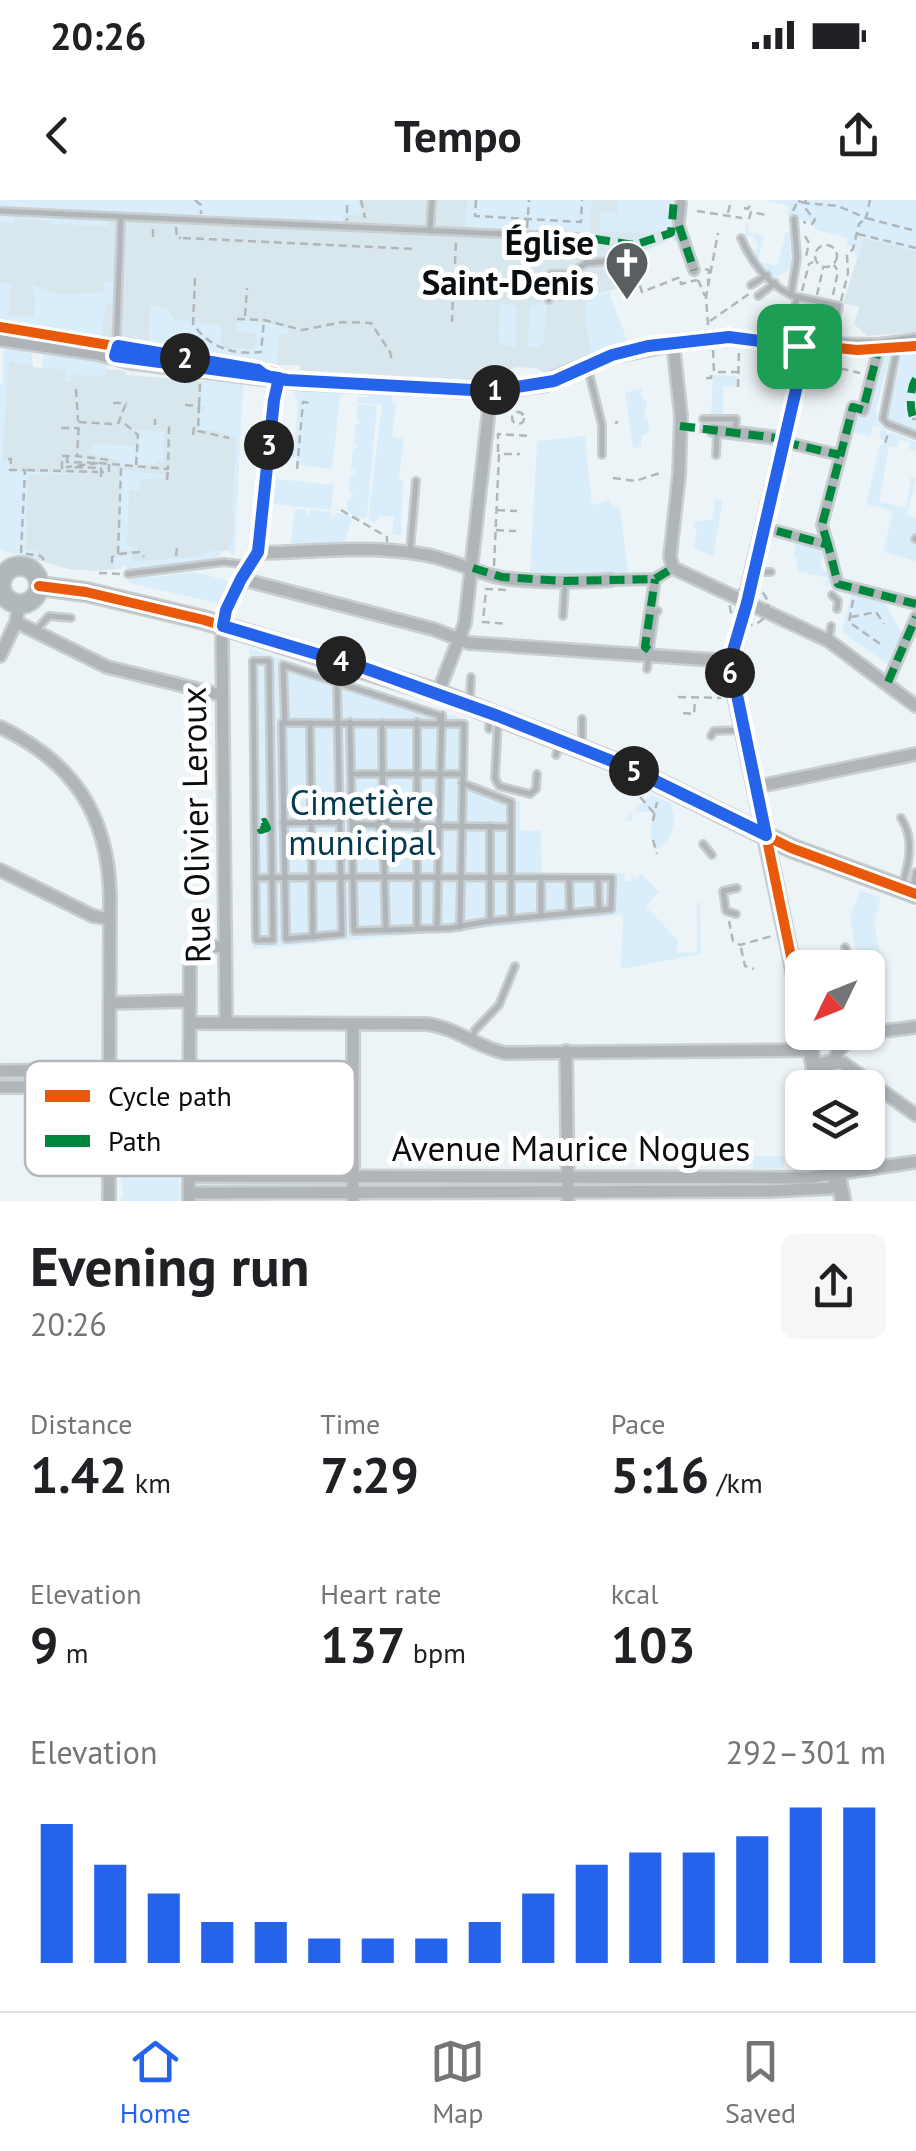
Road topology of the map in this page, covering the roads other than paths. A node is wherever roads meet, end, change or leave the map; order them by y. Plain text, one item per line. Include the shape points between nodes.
1 (432, 200) edge
2 (681, 203) dead end
3 (0, 210) edge
4 (122, 218) junction
5 (794, 219) road end
6 (430, 230) junction
7 (742, 238) dead end
8 (626, 260) dead end
9 (586, 264) junction
10 (695, 274) road end
11 (766, 276) junction
12 (774, 283) junction
13 (796, 296) junction
14 (550, 300) dead end
15 (0, 338) edge
16 (673, 342) junction
17 (916, 342) edge
18 (787, 345) junction
19 (897, 345) junction
20 (806, 346) junction
21 (835, 346) junction
22 (879, 346) junction
23 (115, 356) junction
24 (587, 366) junction
25 (279, 378) junction
26 (493, 384) junction
27 (703, 419) dead end
28 (724, 432) junction
29 (916, 435) edge
30 (784, 440) junction
31 (716, 455) dead end
32 (840, 455) junction
33 (602, 456) dead end
34 (416, 481) dead end
35 (773, 530) junction
36 (828, 544) junction
37 (258, 552) junction
38 (410, 552) junction
39 (250, 565) junction
40 (473, 568) junction
41 (673, 568) junction
42 (771, 572) dead end
43 (128, 574) road end
44 (241, 579) junction
45 (655, 579) junction
46 (752, 579) junction
47 (611, 580) joint
48 (565, 581) junction
49 (2, 583) edge
50 (39, 586) junction
51 (832, 595) dead end
52 (747, 603) junction
53 (916, 604) edge
54 (837, 609) dead end
55 (658, 612) dead end
56 (18, 613) junction
57 (563, 616) dead end
58 (916, 617) edge
59 (71, 618) dead end
60 (223, 626) junction
61 (831, 626) dead end
62 (36, 632) junction
63 (458, 639) junction
64 (829, 640) junction
65 (649, 652) junction
66 (0, 656) edge
67 (730, 661) junction
68 (647, 670) dead end
69 (471, 677) dead end
70 (888, 682) junction
71 (338, 683) junction
72 (438, 693) junction
73 (222, 695) junction
74 (470, 705) junction
75 (916, 706) edge
76 (442, 715) dead end
77 (493, 719) junction
78 (582, 719) dead end
79 (283, 722) junction
80 (310, 722) junction
81 (338, 722) junction
82 (350, 722) junction
83 (382, 722) junction
84 (417, 722) junction
85 (254, 723) junction
86 (270, 723) junction
87 (441, 724) junction
88 (0, 727) edge
89 (743, 730) junction
90 (710, 736) dead end
91 (582, 748) junction
92 (916, 754) edge
93 (627, 767) junction
94 (351, 774) junction
95 (382, 774) junction
96 (417, 774) junction
97 (440, 774) junction
98 (462, 774) junction
99 (537, 774) dead end
100 (462, 783) junction
101 (755, 787) junction
102 (901, 818) dead end
103 (340, 822) junction
104 (311, 823) junction
105 (272, 824) junction
106 (283, 824) junction
107 (352, 824) junction
108 (383, 825) junction
109 (417, 825) junction
110 (439, 826) junction
111 (461, 826) junction
112 (490, 826) junction
113 (511, 826) junction
114 (765, 828) junction
115 (703, 844) dead end
116 (712, 855) dead end
117 (0, 870) edge
118 (916, 872) edge
119 (312, 877) junction
120 (341, 877) junction
121 (354, 877) junction
122 (384, 877) junction
123 (417, 877) junction
124 (438, 877) junction
125 (256, 878) junction
126 (273, 878) junction
127 (284, 878) junction
128 (460, 878) junction
129 (490, 878) junction
130 (540, 878) junction
131 (569, 878) junction
132 (598, 878) junction
133 (511, 879) junction
134 (737, 888) dead end
135 (906, 891) edge
136 (599, 910) junction
137 (570, 912) junction
138 (736, 914) dead end
139 (541, 916) junction
140 (512, 918) junction
141 (109, 919) junction
142 (490, 921) junction
143 (460, 927) junction
144 (416, 928) junction
145 (437, 928) junction
146 (386, 930) junction
147 (313, 937) junction
148 (225, 946) junction
149 (846, 947) dead end
150 (791, 950) edge
151 (847, 950) edge
152 (515, 966) dead end
153 (190, 1001) junction
154 (110, 1003) junction
155 (226, 1022) junction
156 (192, 1023) junction
157 (353, 1024) junction
158 (916, 1027) edge
159 (470, 1041) junction
160 (810, 1050) joint
161 (566, 1051) junction
162 (108, 1061) edge
163 (191, 1061) edge
164 (353, 1061) edge
165 (834, 1062) junction
166 (814, 1068) joint
167 (0, 1070) edge
168 (25, 1072) edge
169 (25, 1085) edge
170 (0, 1087) edge
171 (916, 1115) edge
172 (916, 1162) edge
173 (836, 1170) edge
174 (190, 1176) joint
175 (353, 1176) junction
176 (568, 1176) junction
177 (660, 1176) junction
178 (838, 1176) junction
179 (660, 1196) edge
180 (189, 1197) edge
181 (353, 1197) edge
182 (568, 1197) edge
183 (843, 1201) edge

1 - 6 lane
2 - 10 street via 679,224
3 - 4 lane
4 - 6 lane
4 - 23 lane
5 - 13 lane
6 - 9 lane via 590,238
7 - 11 lane
8 - 9 lane
9 - 14 lane via 570,274 551,274
11 - 12 lane
11 - 12 lane via 754,291
12 - 13 lane
13 - 18 lane
13 - 21 lane via 835,305
15 - 23 main road
16 - 18 main road via 741,338
16 - 24 main road
16 - 41 street via 683,426
17 - 19 main road
18 - 20 main road
19 - 22 main road
19 - 29 lane via 885,422
20 - 21 main road
20 - 30 street
21 - 22 main road
22 - 32 street via 863,410 853,408
23 - 25 main road
24 - 26 main road via 554,381
24 - 33 lane
25 - 26 main road
25 - 37 street
26 - 40 street
27 - 28 lane via 736,420
28 - 30 street
28 - 31 lane
30 - 32 street
30 - 35 street
32 - 36 street via 822,525
34 - 38 lane
35 - 36 street
35 - 46 street
36 - 53 street via 838,584
37 - 38 street
37 - 39 street
38 - 40 street
39 - 43 lane
39 - 44 street
40 - 48 street via 502,578
40 - 63 street
41 - 45 street
41 - 52 street
42 - 46 lane
44 - 60 street
44 - 63 street
45 - 47 street
45 - 65 street via 644,647
46 - 52 street
47 - 48 street
48 - 57 lane
49 - 50 main road via 14,566 36,574
49 - 56 main road
50 - 56 main road
50 - 60 main road
51 - 54 lane
52 - 64 street
52 - 67 street
55 - 65 lane
56 - 62 street
56 - 66 street
58 - 70 street
59 - 62 lane via 48,616
60 - 72 main road
60 - 73 street, Rue Olivier Leroux
61 - 64 lane
62 - 73 street via 107,667
63 - 65 street
63 - 72 street
64 - 70 street
65 - 67 street
65 - 68 lane
67 - 89 street
69 - 74 lane
70 - 75 street
71 - 79 lane via 283,665
71 - 81 lane
71 - 87 lane via 438,715
72 - 74 main road
73 - 148 street, Rue Olivier Leroux
74 - 77 main road
76 - 87 lane
77 - 91 main road via 559,748
77 - 99 lane via 496,781 527,795 536,789
78 - 91 lane
79 - 80 lane
79 - 86 lane
79 - 106 lane
80 - 81 lane
80 - 104 lane
81 - 82 lane
81 - 103 lane
82 - 83 lane
82 - 94 lane
83 - 84 lane
83 - 95 lane
84 - 87 lane
84 - 96 lane
85 - 86 lane
85 - 86 lane via 253,662 270,661
85 - 125 lane
86 - 105 lane
87 - 97 lane
87 - 98 lane via 464,724
88 - 141 street via 43,752 84,796 105,847
89 - 90 lane
89 - 101 street
91 - 93 main road
92 - 101 street
93 - 114 main road via 677,782
93 - 114 main road via 704,809
94 - 95 lane
94 - 107 lane
95 - 96 lane
95 - 108 lane
96 - 97 lane
96 - 109 lane
97 - 98 lane
97 - 110 lane
98 - 100 lane
100 - 111 lane
100 - 113 lane via 511,802
101 - 114 street
102 - 135 lane via 911,856
103 - 104 lane
103 - 120 lane
104 - 106 lane
104 - 119 lane
105 - 106 lane
105 - 126 lane
106 - 127 lane
107 - 108 lane
107 - 121 lane
108 - 109 lane
108 - 122 lane
109 - 110 lane
109 - 123 lane
110 - 111 lane
110 - 124 lane
111 - 112 lane
111 - 128 lane
112 - 113 lane
112 - 129 lane
113 - 133 lane
114 - 135 main road
114 - 150 street via 769,882
115 - 116 lane
117 - 141 street
118 - 135 lane
119 - 120 lane
119 - 127 lane
119 - 147 lane
120 - 121 lane
120 - 147 lane via 342,934
121 - 122 lane
121 - 146 lane via 354,931
122 - 123 lane
122 - 146 lane
123 - 124 lane
123 - 144 lane
124 - 128 lane
124 - 145 lane
125 - 126 lane
125 - 126 lane via 256,940 273,940
126 - 127 lane
127 - 147 lane via 286,939
128 - 129 lane
128 - 143 lane
129 - 133 lane
129 - 142 lane
130 - 131 lane
130 - 133 lane
130 - 139 lane
131 - 132 lane
131 - 137 lane
132 - 136 lane
132 - 136 lane via 612,878 611,909
133 - 140 lane
134 - 138 lane via 722,890 726,911
136 - 137 lane
137 - 139 lane
139 - 140 lane
140 - 142 lane
141 - 154 street
142 - 143 lane
143 - 145 lane
144 - 145 lane
144 - 146 lane
148 - 153 street via 193,951
148 - 155 street, Rue Olivier Leroux
149 - 151 lane
152 - 159 lane via 500,1006
153 - 154 street
153 - 156 street
154 - 162 street
155 - 156 street
155 - 157 street
156 - 163 street
157 - 159 street via 439,1026
157 - 164 street
158 - 165 street via 847,1040
159 - 161 street via 505,1053
160 - 161 street
160 - 166 street
161 - 176 street
165 - 166 street
165 - 171 street
167 - 168 street
169 - 170 street
172 - 178 street
173 - 178 street
174 - 175 street, Avenue Maurice Nogues
174 - 180 street
175 - 176 street, Avenue Maurice Nogues
175 - 181 street
176 - 177 street, Avenue Maurice Nogues
176 - 182 street
177 - 178 street, Avenue Maurice Nogues
177 - 179 street
178 - 179 street, Avenue Maurice Nogues via 831,1188
178 - 183 street
179 - 182 street, Avenue Maurice Nogues
180 - 181 street, Avenue Maurice Nogues
181 - 182 street, Avenue Maurice Nogues

